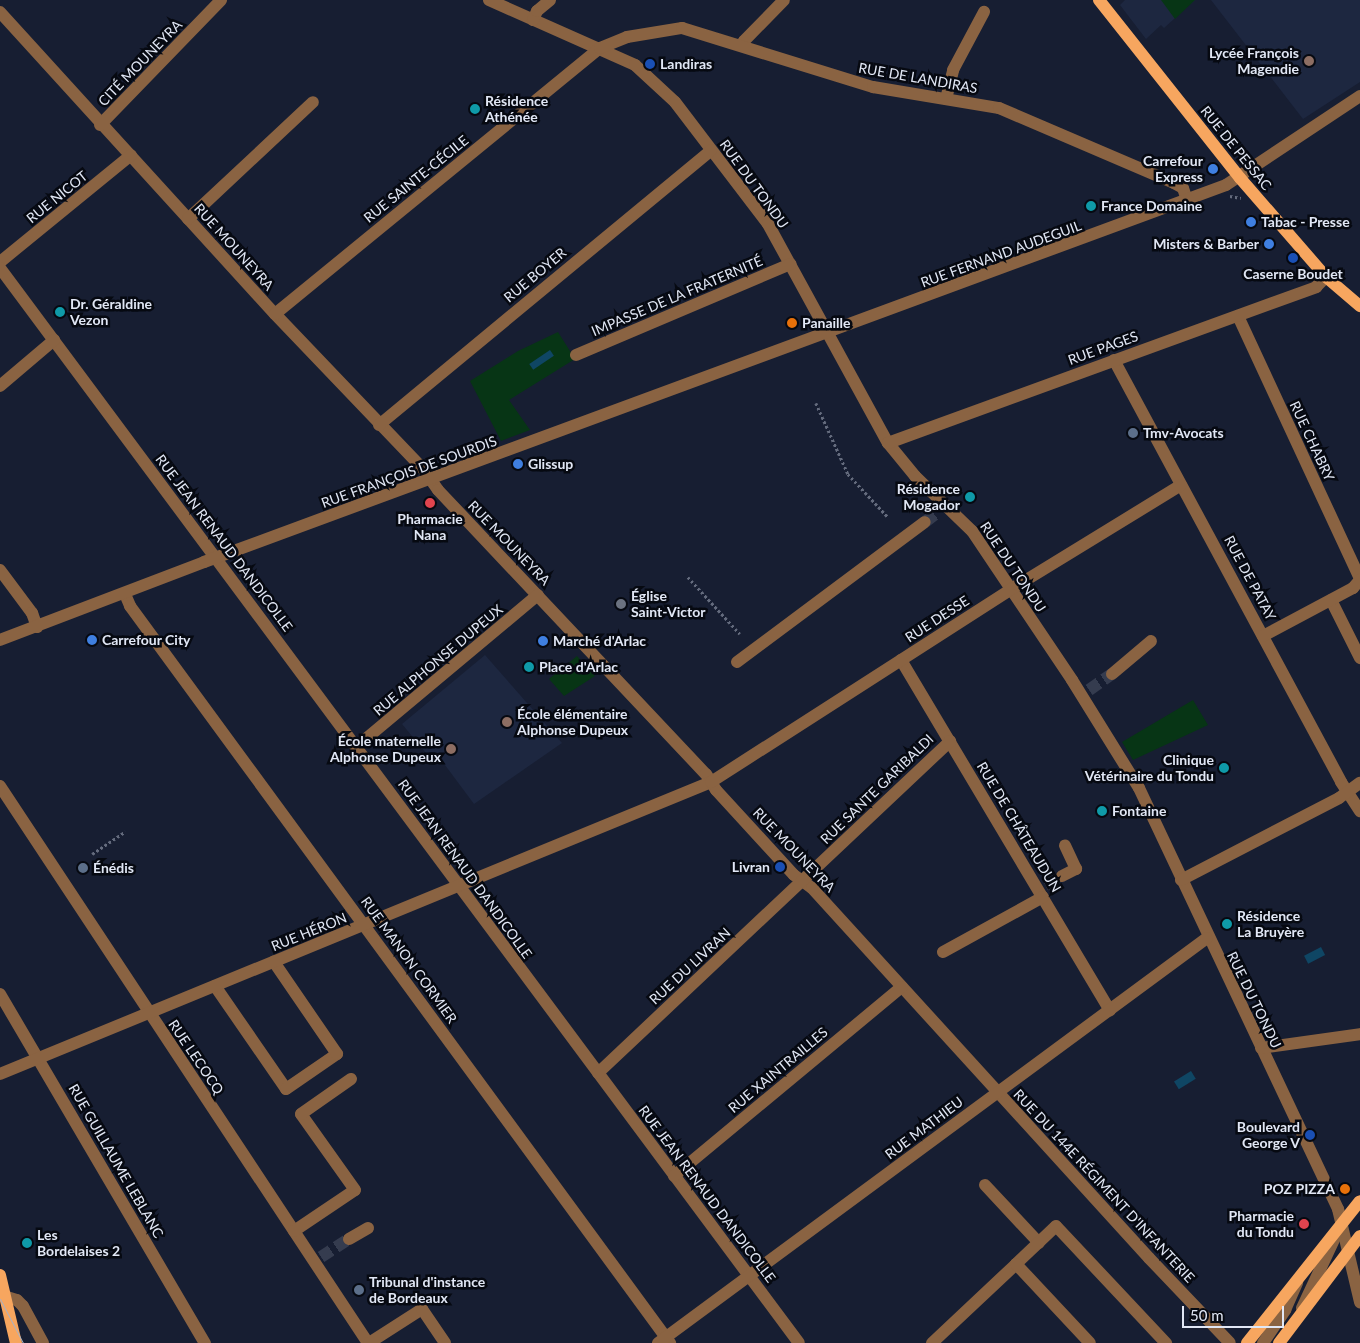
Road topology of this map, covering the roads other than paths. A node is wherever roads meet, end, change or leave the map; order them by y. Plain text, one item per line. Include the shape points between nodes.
1 (221, 0) edge
2 (489, 0) edge
3 (550, 0) edge
4 (784, 0) edge
5 (1099, 0) edge
6 (0, 12) edge
7 (984, 12) dead end
8 (532, 20) junction
9 (742, 46) junction
10 (600, 48) junction
11 (1360, 96) edge
12 (946, 99) junction
13 (313, 102) dead end
14 (100, 125) junction
15 (711, 150) junction
16 (131, 155) junction
17 (1240, 178) junction
18 (1187, 200) junction
19 (188, 219) junction
20 (0, 262) edge
21 (790, 264) junction
22 (0, 268) edge
23 (1326, 277) junction
24 (1360, 306) edge
25 (275, 314) junction
26 (1238, 316) junction
27 (828, 334) junction
28 (54, 340) junction
29 (576, 355) dead end
30 (1114, 360) junction
31 (0, 386) edge
32 (379, 425) junction
33 (888, 443) junction
34 (431, 480) junction
35 (1181, 485) junction
36 (925, 522) tunnel mouth
37 (217, 559) junction
38 (0, 570) edge
39 (1360, 580) edge
40 (1011, 590) junction
41 (125, 594) junction
42 (538, 595) junction
43 (1330, 600) junction
44 (37, 626) junction
45 (1263, 636) junction
46 (0, 640) edge
47 (1151, 641) dead end
48 (1360, 658) edge
49 (901, 660) junction
50 (737, 662) dead end
51 (1112, 674) tunnel mouth
52 (950, 741) junction
53 (356, 747) junction
54 (712, 782) junction
55 (1360, 783) edge
56 (0, 786) edge
57 (1348, 792) junction
58 (1360, 811) edge
59 (1065, 846) dead end
60 (1062, 876) tunnel mouth
61 (803, 880) junction
62 (1182, 880) junction
63 (460, 887) junction
64 (1042, 890) junction
65 (365, 926) junction
66 (1207, 938) junction
67 (943, 952) dead end
68 (274, 962) junction
69 (215, 986) junction
70 (902, 987) junction
71 (0, 994) edge
72 (1110, 1010) junction
73 (149, 1013) junction
74 (1360, 1034) edge
75 (1261, 1048) junction
76 (38, 1058) junction
77 (598, 1073) junction
78 (0, 1074) edge
79 (351, 1079) dead end
80 (998, 1092) junction
81 (674, 1176) junction
82 (985, 1185) dead end
83 (1360, 1201) edge
84 (1342, 1222) junction
85 (368, 1228) dead end
86 (294, 1231) junction
87 (1360, 1236) edge
88 (349, 1239) tunnel mouth
89 (1038, 1243) junction
90 (1350, 1252) junction
91 (1016, 1264) junction
92 (0, 1275) edge
93 (749, 1276) junction
94 (1300, 1276) junction
95 (7, 1297) junction
96 (1360, 1302) edge
97 (1297, 1320) junction
98 (665, 1341) edge
99 (16, 1343) edge
100 (42, 1343) edge
101 (205, 1343) edge
102 (368, 1343) edge
103 (445, 1343) edge
104 (799, 1343) edge
105 (932, 1343) edge
106 (1090, 1343) edge
107 (1166, 1343) edge
108 (1230, 1343) edge
109 (1247, 1343) edge
110 (1263, 1343) edge
111 (1279, 1343) edge

1 - 14 street, CITÉ MOUNEYRA
2 - 8 street, RUE DU TONDU
3 - 8 street
4 - 9 street via 744,40
5 - 17 main road, RUE DE PESSAC
6 - 14 street, RUE MOUNEYRA
7 - 12 street via 953,70
8 - 10 street, RUE DU TONDU
9 - 10 street, RUE DE LANDIRAS via 682,28 627,37
9 - 12 street, RUE DE LANDIRAS via 873,88
10 - 15 street, RUE DU TONDU via 635,65 663,89
10 - 25 street, RUE SAINTE-CÉCILE
11 - 17 street, RUE FERNAND AUDEGUIL
12 - 18 street, RUE DE LANDIRAS via 999,108 1053,129 1079,144 1174,182 1183,188
13 - 19 street
14 - 16 street, RUE MOUNEYRA
15 - 21 street, RUE DU TONDU via 768,224
15 - 32 street, RUE BOYER
16 - 19 street, RUE MOUNEYRA
16 - 20 street, RUE NICOT
17 - 18 street, RUE FERNAND AUDEGUIL
17 - 23 main road, RUE DE PESSAC
18 - 27 street, RUE FERNAND AUDEGUIL
19 - 25 street, RUE MOUNEYRA
21 - 27 street, RUE DU TONDU
21 - 29 street, IMPASSE DE LA FRATERNITÉ
22 - 28 street, RUE JEAN RENAUD DANDICOLLE
23 - 24 main road, RUE DE PESSAC
23 - 26 street, RUE PAGES via 1316,287
25 - 32 street, RUE MOUNEYRA
26 - 30 street, RUE PAGES
26 - 39 street, RUE CHABRY
27 - 33 street, RUE DU TONDU
27 - 34 street, RUE FRANÇOIS DE SOURDIS
28 - 31 street
28 - 37 street, RUE JEAN RENAUD DANDICOLLE
30 - 33 street, RUE PAGES
30 - 35 street, RUE DE PATAY
32 - 34 street, RUE MOUNEYRA
33 - 40 street, RUE DU TONDU via 942,509 972,531
34 - 37 street, RUE FRANÇOIS DE SOURDIS
34 - 42 street, RUE MOUNEYRA
35 - 40 street, RUE DESSE
35 - 45 street, RUE DE PATAY
36 - 50 street
37 - 41 street, RUE FRANÇOIS DE SOURDIS
37 - 53 street, RUE JEAN RENAUD DANDICOLLE
38 - 44 street via 32,613
39 - 43 street
40 - 49 street, RUE DESSE
40 - 62 street, RUE DU TONDU via 1085,693 1139,788
41 - 44 street, RUE FRANÇOIS DE SOURDIS
41 - 65 street, RUE MANON CORMIER via 130,606
42 - 53 street, RUE ALPHONSE DUPEUX
42 - 54 street, RUE MOUNEYRA
43 - 45 street
43 - 48 street
44 - 46 street, RUE FRANÇOIS DE SOURDIS
45 - 57 street, RUE DE PATAY
47 - 51 street
49 - 52 street, RUE DE CHÂTEAUDUN
49 - 54 street, RUE DESSE
52 - 61 street, RUE SANTE GARIBALDI
52 - 64 street, RUE DE CHÂTEAUDUN
53 - 63 street, RUE JEAN RENAUD DANDICOLLE
54 - 61 street, RUE MOUNEYRA via 794,875
54 - 63 street, RUE HÉRON
55 - 57 street
56 - 73 street, RUE LECOCQ
57 - 58 street, RUE DE PATAY
57 - 62 street
59 - 60 street via 1076,869
61 - 70 street, RUE MOUNEYRA
61 - 77 street, RUE DU LIVRAN
62 - 66 street, RUE DU TONDU
63 - 65 street, RUE HÉRON
63 - 77 street, RUE JEAN RENAUD DANDICOLLE
64 - 67 street
64 - 72 street, RUE DE CHÂTEAUDUN
65 - 68 street, RUE HÉRON
65 - 98 street, RUE MANON CORMIER
66 - 72 street, RUE MATHIEU
66 - 75 street, RUE DU TONDU
68 - 69 street, RUE HÉRON
68 - 69 street via 337,1054 286,1089
69 - 73 street, RUE HÉRON
70 - 80 street, RUE MOUNEYRA
70 - 81 street, RUE XAINTRAILLES
71 - 76 street, RUE GUILLAUME LEBLANC
72 - 80 street, RUE MATHIEU
73 - 76 street, RUE HÉRON
73 - 86 street, RUE LECOCQ
74 - 75 street
75 - 84 street, RUE DU TONDU
76 - 78 street, RUE HÉRON
76 - 101 street, RUE GUILLAUME LEBLANC
77 - 81 street, RUE JEAN RENAUD DANDICOLLE
79 - 86 street via 301,1114 355,1190
80 - 93 street, RUE MATHIEU
80 - 108 street, RUE DU 144E RÉGIMENT D'INFANTERIE
81 - 93 street, RUE JEAN RENAUD DANDICOLLE
82 - 89 street
83 - 84 main road
84 - 90 street, RUE DU TONDU
84 - 94 main road
84 - 97 street
85 - 88 street
86 - 102 street, RUE LECOCQ via 317,1259
87 - 90 main road
89 - 91 street
89 - 107 street via 1056,1226
90 - 96 street, RUE DU TONDU
90 - 97 main road
91 - 105 street
91 - 106 street
92 - 95 main road
93 - 98 street, RUE MATHIEU
93 - 104 street, RUE JEAN RENAUD DANDICOLLE
94 - 109 main road
94 - 110 street via 1285,1310
95 - 99 main road
95 - 100 street via 23,1306
97 - 111 main road
102 - 103 street via 422,1308

